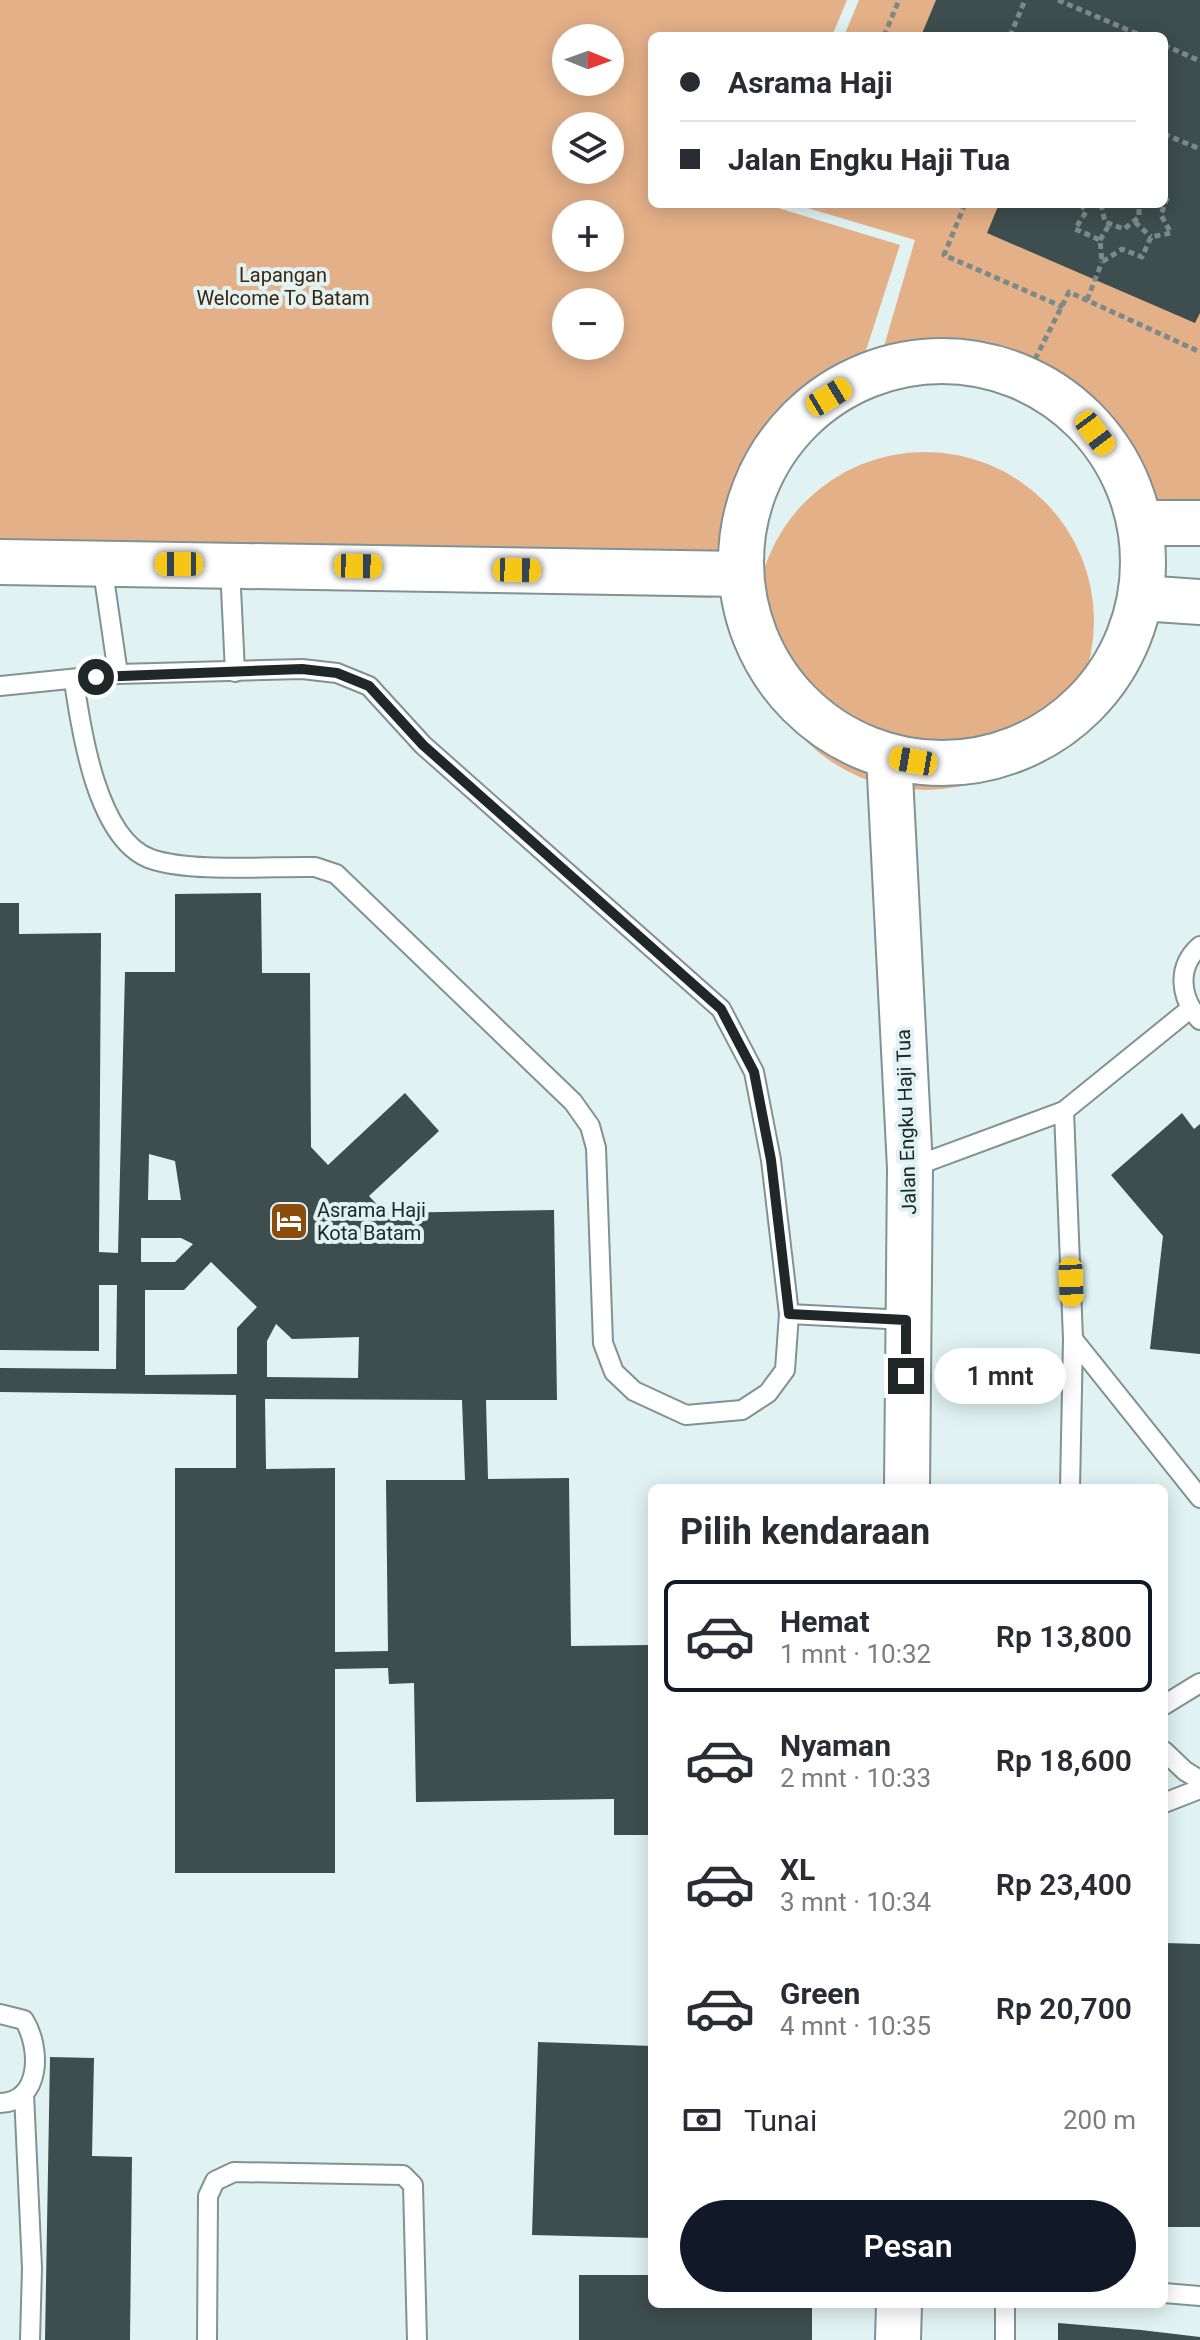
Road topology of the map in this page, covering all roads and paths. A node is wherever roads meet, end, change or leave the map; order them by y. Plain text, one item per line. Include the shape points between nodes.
1 (899, 0) edge
2 (1025, 0) edge
3 (1058, 0) edge
4 (886, 32) edge
5 (1012, 32) edge
6 (1133, 32) edge
7 (1168, 47) edge
8 (1200, 61) edge
9 (1168, 136) edge
10 (1200, 149) edge
11 (963, 208) edge
12 (1084, 208) edge
13 (1101, 208) edge
14 (1138, 208) edge
15 (1163, 208) edge
16 (1135, 222) junction
17 (1109, 225) junction
18 (1151, 237) junction
19 (1100, 240) junction
20 (1102, 262) junction
21 (1087, 300) junction
22 (1063, 307) junction
23 (1200, 352) edge
24 (1026, 377) junction
25 (1140, 523) junction
26 (1200, 523) edge
27 (0, 562) edge
28 (102, 564) junction
29 (230, 564) junction
30 (741, 574) junction
31 (1141, 598) junction
32 (1200, 602) edge
33 (235, 672) junction
34 (118, 674) junction
35 (74, 681) junction
36 (0, 686) edge
37 (889, 756) junction
38 (1200, 946) edge
39 (1195, 1014) edge
40 (1064, 1111) junction
41 (910, 1168) junction
42 (789, 1314) junction
43 (906, 1320) junction
44 (1073, 1339) junction
45 (907, 1484) edge
46 (1070, 1484) edge
47 (1200, 1498) edge
48 (1200, 1683) edge
49 (1168, 1703) edge
50 (1168, 1754) edge
51 (1200, 1780) edge
52 (1200, 1789) edge
53 (1168, 1801) edge
54 (0, 2014) edge
55 (24, 2094) junction
56 (0, 2103) edge
57 (1168, 2293) edge
58 (1200, 2296) edge
59 (899, 2308) edge
60 (1005, 2308) edge
61 (30, 2340) edge
62 (207, 2340) edge
63 (417, 2340) edge
64 (898, 2340) edge
65 (1005, 2340) edge

1 - 4 path
2 - 5 path
3 - 6 path
7 - 8 path
9 - 10 path
11 - 22 path via 944,255
12 - 19 path via 1075,229
13 - 17 path
14 - 16 path
15 - 18 path via 1161,215 1171,233
16 - 17 path via 1124,229
16 - 18 path
17 - 19 path
18 - 20 path via 1142,257 1122,249
19 - 20 path
20 - 21 path
21 - 22 path via 1069,292
21 - 23 path
22 - 24 path
24 - 25 street via 1082,415 1121,468
24 - 30 street via 956,358 913,360 869,373 809,409 780,440 758,478 746,513
25 - 26 street
25 - 31 street
27 - 28 street
28 - 29 street
28 - 34 lane
29 - 30 street
29 - 33 lane
30 - 37 street via 753,633 782,685 825,727
31 - 32 street
31 - 37 street via 1123,652 1091,700 1047,736 994,758 938,765
33 - 34 lane
33 - 42 lane via 302,669 337,673 369,686 423,745 721,1009 754,1072 771,1160
34 - 35 lane
35 - 36 lane
35 - 42 lane via 85,754 126,841 148,858 173,865 315,867 336,874 573,1102 590,1126 596,1148 603,1343 614,1372 634,1391 686,1415 742,1410 768,1393 785,1370
37 - 41 street, Jalan Engku Haji Tua
38 - 39 lane via 1183,979
39 - 40 lane
40 - 41 lane
40 - 44 lane
41 - 43 street, Jalan Engku Haji Tua
42 - 43 lane
43 - 45 street, Jalan Engku Haji Tua
44 - 46 lane
44 - 47 lane
48 - 49 lane
50 - 51 lane
52 - 53 lane
54 - 55 lane via 24,2020 38,2048
55 - 56 lane via 13,2103
55 - 61 lane
57 - 58 lane
59 - 64 street
60 - 65 lane
62 - 63 lane via 208,2196 215,2181 234,2172 403,2175 413,2185

